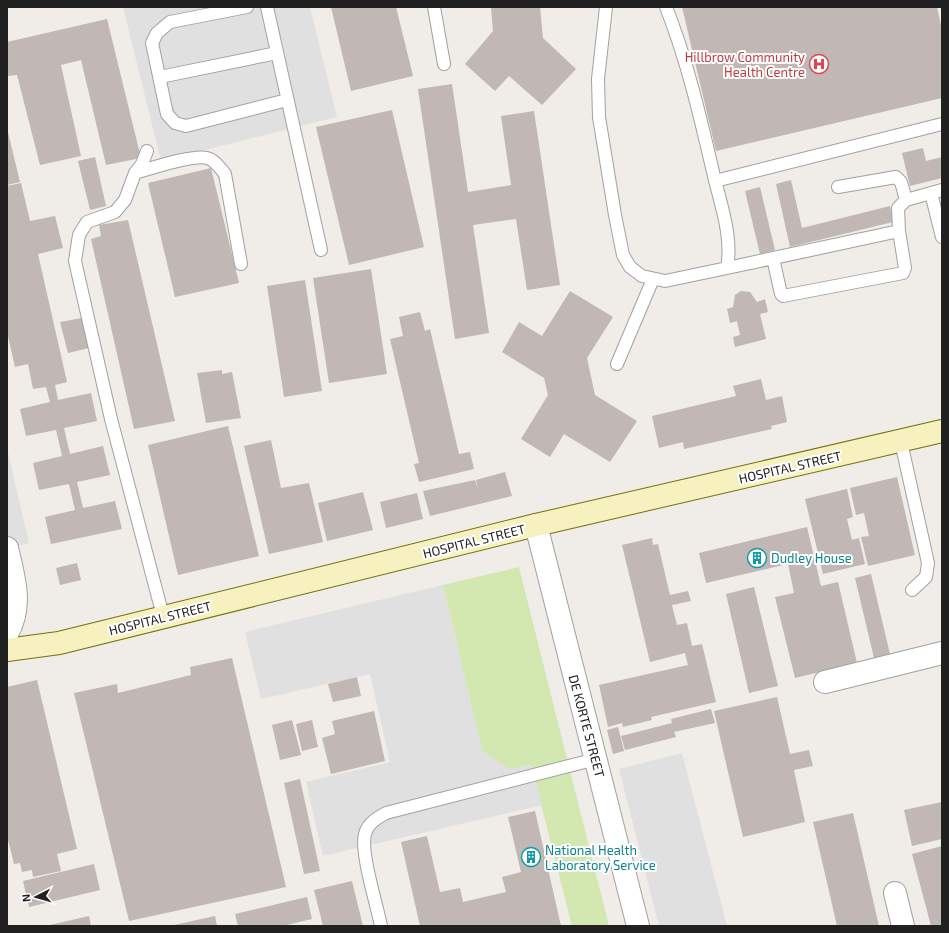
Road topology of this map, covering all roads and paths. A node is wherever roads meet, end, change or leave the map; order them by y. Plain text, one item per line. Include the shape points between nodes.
1 (247, 7) edge
2 (267, 7) edge
3 (434, 7) edge
4 (606, 7) edge
5 (666, 7) edge
6 (277, 53) junction
7 (444, 64) dead end
8 (160, 77) junction
9 (287, 100) junction
10 (942, 124) edge
11 (147, 151) dead end
12 (134, 173) junction
13 (715, 181) junction
14 (838, 187) dead end
15 (937, 191) edge
16 (906, 200) junction
17 (899, 231) junction
18 (942, 237) edge
19 (321, 250) dead end
20 (773, 258) junction
21 (241, 264) dead end
22 (727, 268) junction
23 (653, 279) junction
24 (616, 364) dead end
25 (942, 431) edge
26 (901, 442) junction
27 (536, 525) junction
28 (7, 548) edge
29 (912, 590) dead end
30 (163, 616) junction
31 (7, 634) edge
32 (7, 650) edge
33 (942, 654) edge
34 (825, 682) dead end
35 (596, 759) junction
36 (895, 893) dead end
37 (381, 926) edge
38 (638, 926) edge
39 (903, 926) edge

1 - 8 lane via 170,22 157,33 152,43
2 - 6 lane
3 - 7 lane
4 - 23 lane via 600,49 598,94 599,117 615,215 623,255 630,267 642,276
5 - 13 lane via 690,73
6 - 8 lane
6 - 9 lane
8 - 9 lane via 167,114 175,123 186,126
9 - 19 lane
10 - 13 lane
11 - 12 lane via 142,164
12 - 21 lane via 207,157 216,163 225,174
12 - 30 lane via 125,200 115,212 87,222 79,235 75,261 111,419
13 - 22 lane via 728,238
14 - 16 lane via 896,178 901,182
15 - 16 lane
15 - 18 lane
16 - 17 lane via 898,208
17 - 20 lane
17 - 20 lane via 905,268 904,274 898,276 783,296 780,294
20 - 22 lane
22 - 23 lane via 666,282
23 - 24 lane
25 - 26 street, HOSPITAL STREET
26 - 27 street, HOSPITAL STREET
26 - 29 lane via 928,563 926,577
27 - 30 street, HOSPITAL STREET
27 - 35 street, DE KORTE STREET
28 - 31 street via 17,606 13,624
30 - 32 street, HOSPITAL STREET via 59,643
33 - 34 street
35 - 37 lane via 386,813 372,820 365,834 364,849
35 - 38 street, DE KORTE STREET
36 - 39 street

